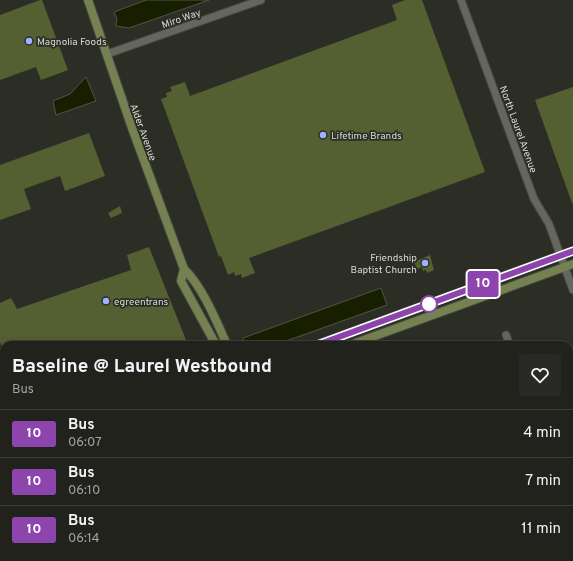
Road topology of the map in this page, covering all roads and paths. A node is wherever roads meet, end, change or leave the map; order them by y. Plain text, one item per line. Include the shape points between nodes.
1 (88, 0) edge
2 (261, 0) edge
3 (461, 0) edge
4 (107, 54) junction
5 (573, 252) edge
6 (563, 262) junction
7 (573, 264) edge
8 (184, 269) junction
9 (573, 290) edge
10 (506, 335) dead end
11 (214, 341) edge
12 (225, 341) edge
13 (329, 341) edge
14 (360, 341) edge
15 (508, 341) edge

1 - 4 main road, Alder Avenue
2 - 4 street, Miro Way
3 - 6 street, North Laurel Avenue via 534,199 549,224
4 - 8 main road, Alder Avenue
5 - 6 main road
6 - 7 main road
6 - 9 street, North Laurel Avenue
6 - 13 main road
6 - 14 main road
8 - 11 main road, Alder Avenue via 181,281
8 - 12 main road, Alder Avenue via 192,277
10 - 15 street

